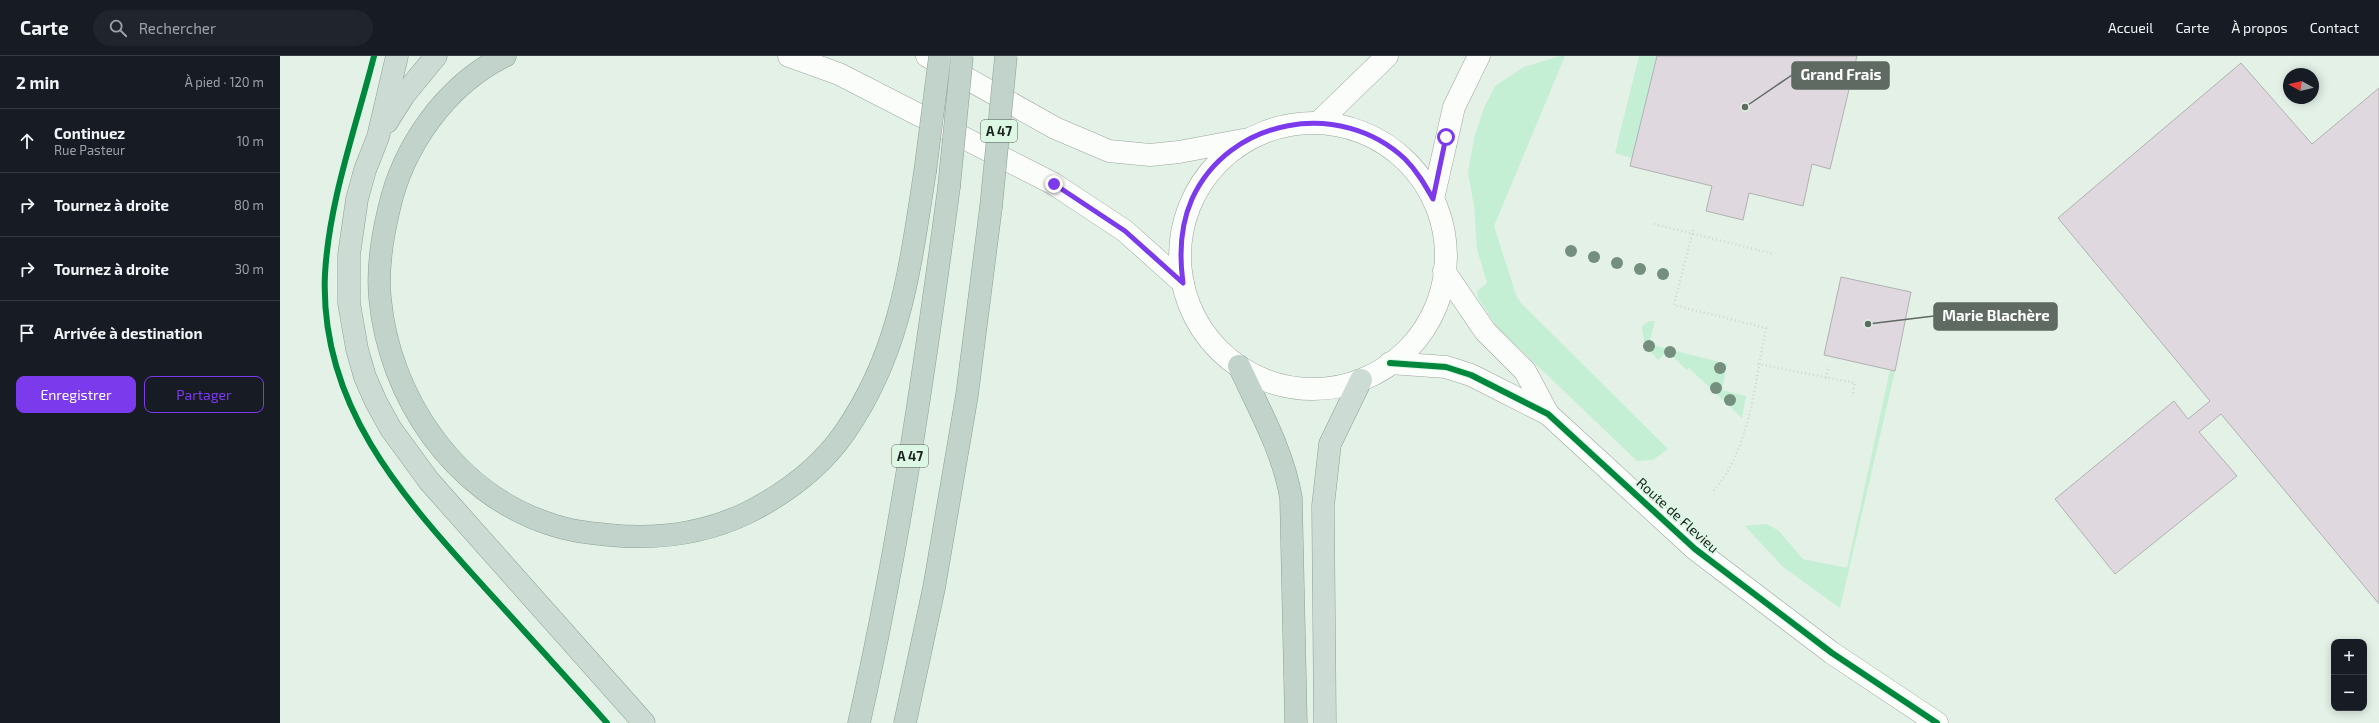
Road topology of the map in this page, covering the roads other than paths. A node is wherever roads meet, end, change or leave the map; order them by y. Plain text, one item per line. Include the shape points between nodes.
1 (397, 56) edge
2 (436, 56) edge
3 (505, 56) edge
4 (789, 56) edge
5 (927, 56) edge
6 (940, 56) edge
7 (962, 56) edge
8 (1006, 56) edge
9 (1386, 56) edge
10 (1479, 56) edge
11 (1319, 122) junction
12 (378, 137) junction
13 (1250, 138) junction
14 (1433, 199) junction
15 (1444, 271) junction
16 (1183, 283) junction
17 (1390, 364) junction
18 (1239, 366) junction
19 (1361, 380) junction
20 (1548, 414) junction
21 (934, 588) junction
22 (644, 723) edge
23 (858, 723) edge
24 (905, 723) edge
25 (913, 723) edge
26 (1296, 723) edge
27 (1326, 723) edge
28 (1937, 723) edge

1 - 12 highway
2 - 12 highway via 404,95
3 - 6 highway, bridge via 467,81 436,111 414,143 400,171 381,244 380,296 391,357 414,410 428,432 448,456 488,493 509,507 550,524 574,531 625,537 684,534 736,518 786,491 807,475 844,434 877,376 892,340 910,272
4 - 16 main road via 839,74 1065,190 1125,231
5 - 13 main road via 1055,128 1109,151 1150,155
7 - 23 highway, A 47, bridge via 949,187 927,359 893,561
8 - 21 highway, A 47, bridge via 991,207 967,395
9 - 11 main road
10 - 14 main road via 1454,107
11 - 13 main road via 1295,123 1272,128
11 - 14 main road via 1358,131 1387,145 1421,178
12 - 22 highway via 357,199 352,224 348,279 349,303 357,349 376,402 406,453 429,482
13 - 16 main road via 1216,164 1192,199 1181,240 1180,262
14 - 15 main road via 1444,234
15 - 17 main road via 1440,293 1432,313 1407,349
15 - 20 main road, Route de Flevieu via 1484,331 1525,371
16 - 18 main road via 1188,303 1208,338
17 - 19 main road
17 - 20 main road, Route de Flevieu via 1446,367 1471,375
18 - 19 main road via 1270,382 1298,388 1319,389
18 - 26 highway via 1281,455 1291,498
19 - 27 highway via 1330,444 1325,479 1323,514
20 - 28 main road, Route de Flevieu via 1695,549 1832,653
21 - 24 highway, A 47
21 - 25 highway

